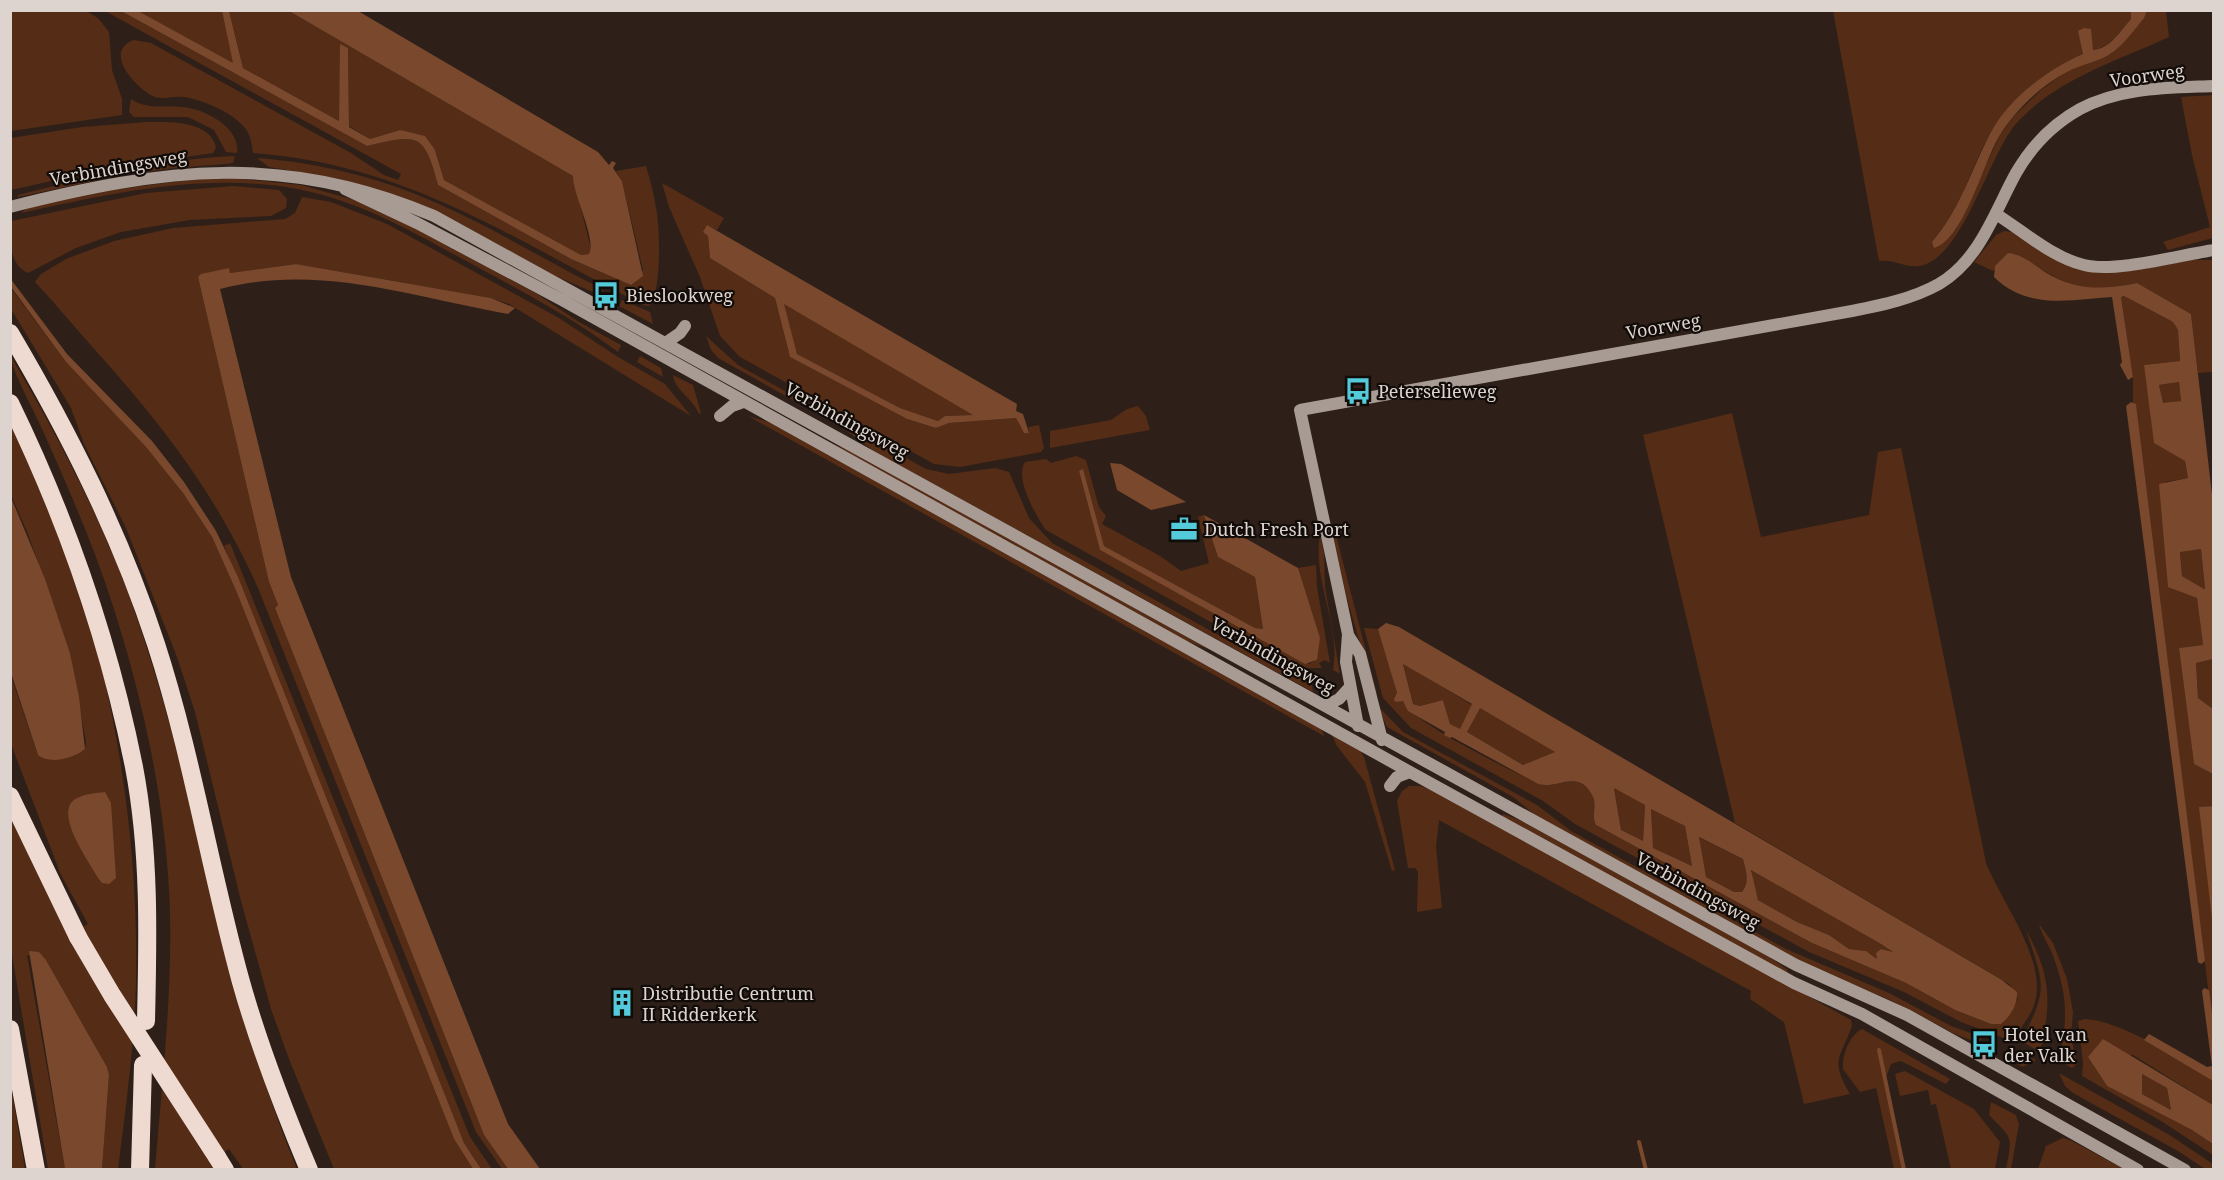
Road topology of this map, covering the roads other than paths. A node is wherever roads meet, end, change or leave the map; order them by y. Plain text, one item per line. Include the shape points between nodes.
1 (2214, 86) edge
2 (339, 186) junction
3 (10, 207) edge
4 (1996, 214) junction
5 (2214, 250) edge
6 (685, 326) dead end
7 (10, 333) edge
8 (667, 342) junction
9 (743, 402) junction
10 (10, 403) edge
11 (720, 416) dead end
12 (1348, 634) junction
13 (1350, 687) junction
14 (1327, 705) junction
15 (1358, 723) junction
16 (1381, 736) junction
17 (1363, 744) junction
18 (1384, 757) junction
19 (1410, 772) junction
20 (1390, 786) dead end
21 (10, 796) edge
22 (146, 1021) dead end
23 (10, 1029) edge
24 (270, 1073) junction
25 (221, 1163) edge
26 (36, 1170) edge
27 (127, 1170) edge
28 (140, 1170) edge
29 (309, 1170) edge
30 (322, 1170) edge
31 (2138, 1170) edge
32 (2185, 1170) edge

1 - 4 street, Voorweg via 2116,94 2075,112 2051,130 2025,159
2 - 3 street, Verbindingsweg via 279,174 193,172 109,183
2 - 8 street, Verbindingsweg via 361,188 435,216
2 - 9 street, Verbindingsweg via 562,300
4 - 5 street via 2058,254 2087,266 2107,267
4 - 12 street, Voorweg via 1954,272 1914,295 1884,304 1300,410
6 - 8 street
7 - 24 highway via 94,486 123,552 156,645 241,982
8 - 14 street, Verbindingsweg
9 - 11 street
9 - 17 street, Verbindingsweg
10 - 22 highway via 39,464 86,585 134,767 148,927
12 - 13 street via 1346,662
12 - 16 street via 1360,654
13 - 14 street via 1340,699
13 - 15 street
14 - 15 street, Verbindingsweg
15 - 16 street, Verbindingsweg
15 - 17 street
16 - 18 street
16 - 32 street, Verbindingsweg via 1796,965 1907,1015
17 - 18 street, Verbindingsweg
18 - 19 street, Verbindingsweg
19 - 20 street via 1396,777
19 - 31 street, Verbindingsweg via 1794,983 1872,1020
21 - 25 highway, bridge via 78,937
23 - 26 highway
24 - 29 highway
24 - 30 highway via 302,1123
27 - 28 highway via 143,1072

